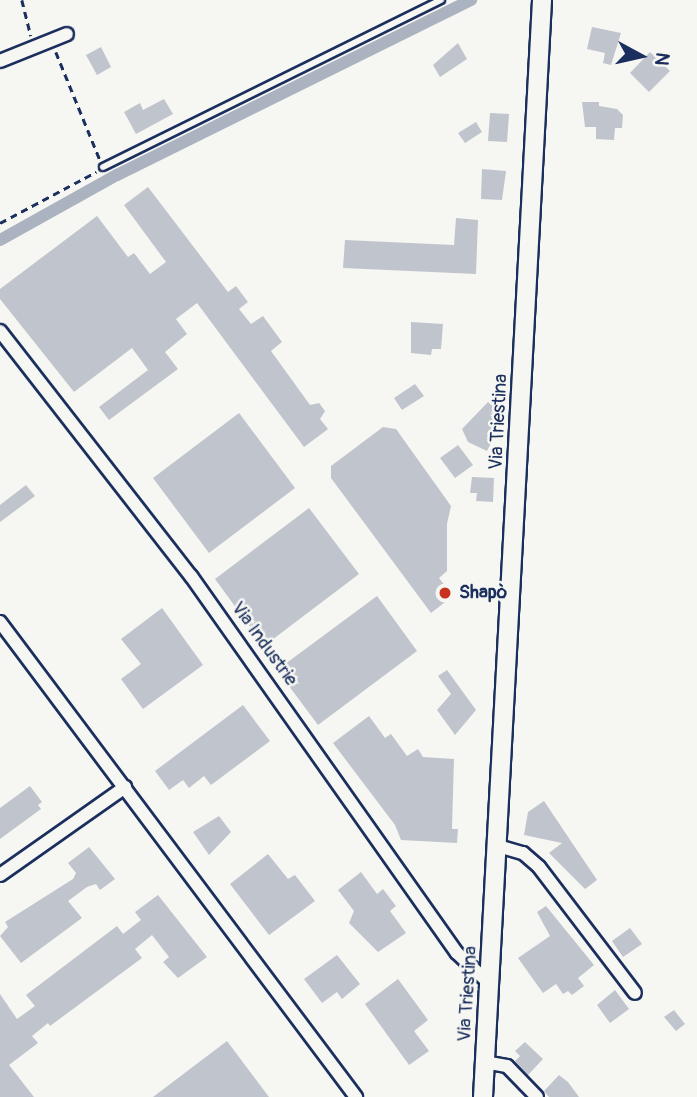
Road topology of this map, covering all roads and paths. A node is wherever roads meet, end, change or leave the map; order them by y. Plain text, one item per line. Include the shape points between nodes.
1 (22, 0) edge
2 (441, 0) edge
3 (542, 0) edge
4 (67, 34) dead end
5 (32, 36) dead end
6 (54, 47) dead end
7 (0, 61) edge
8 (103, 167) junction
9 (0, 223) edge
10 (0, 331) edge
11 (0, 622) edge
12 (125, 787) junction
13 (498, 846) junction
14 (0, 875) edge
15 (490, 984) junction
16 (635, 993) dead end
17 (484, 1062) junction
18 (356, 1097) edge
19 (483, 1097) edge
20 (537, 1097) edge

1 - 5 path
2 - 8 lane
3 - 13 main road, Via Triestina
4 - 7 street
6 - 8 path
8 - 9 path
10 - 15 street, Via Industrie via 191,576 457,953
11 - 12 street
12 - 14 street
12 - 18 street
13 - 15 main road, Via Triestina
13 - 16 street via 523,853 539,867
15 - 17 main road, Via Triestina
17 - 19 main road, Via Triestina
17 - 20 street, Via Triestina via 508,1066

